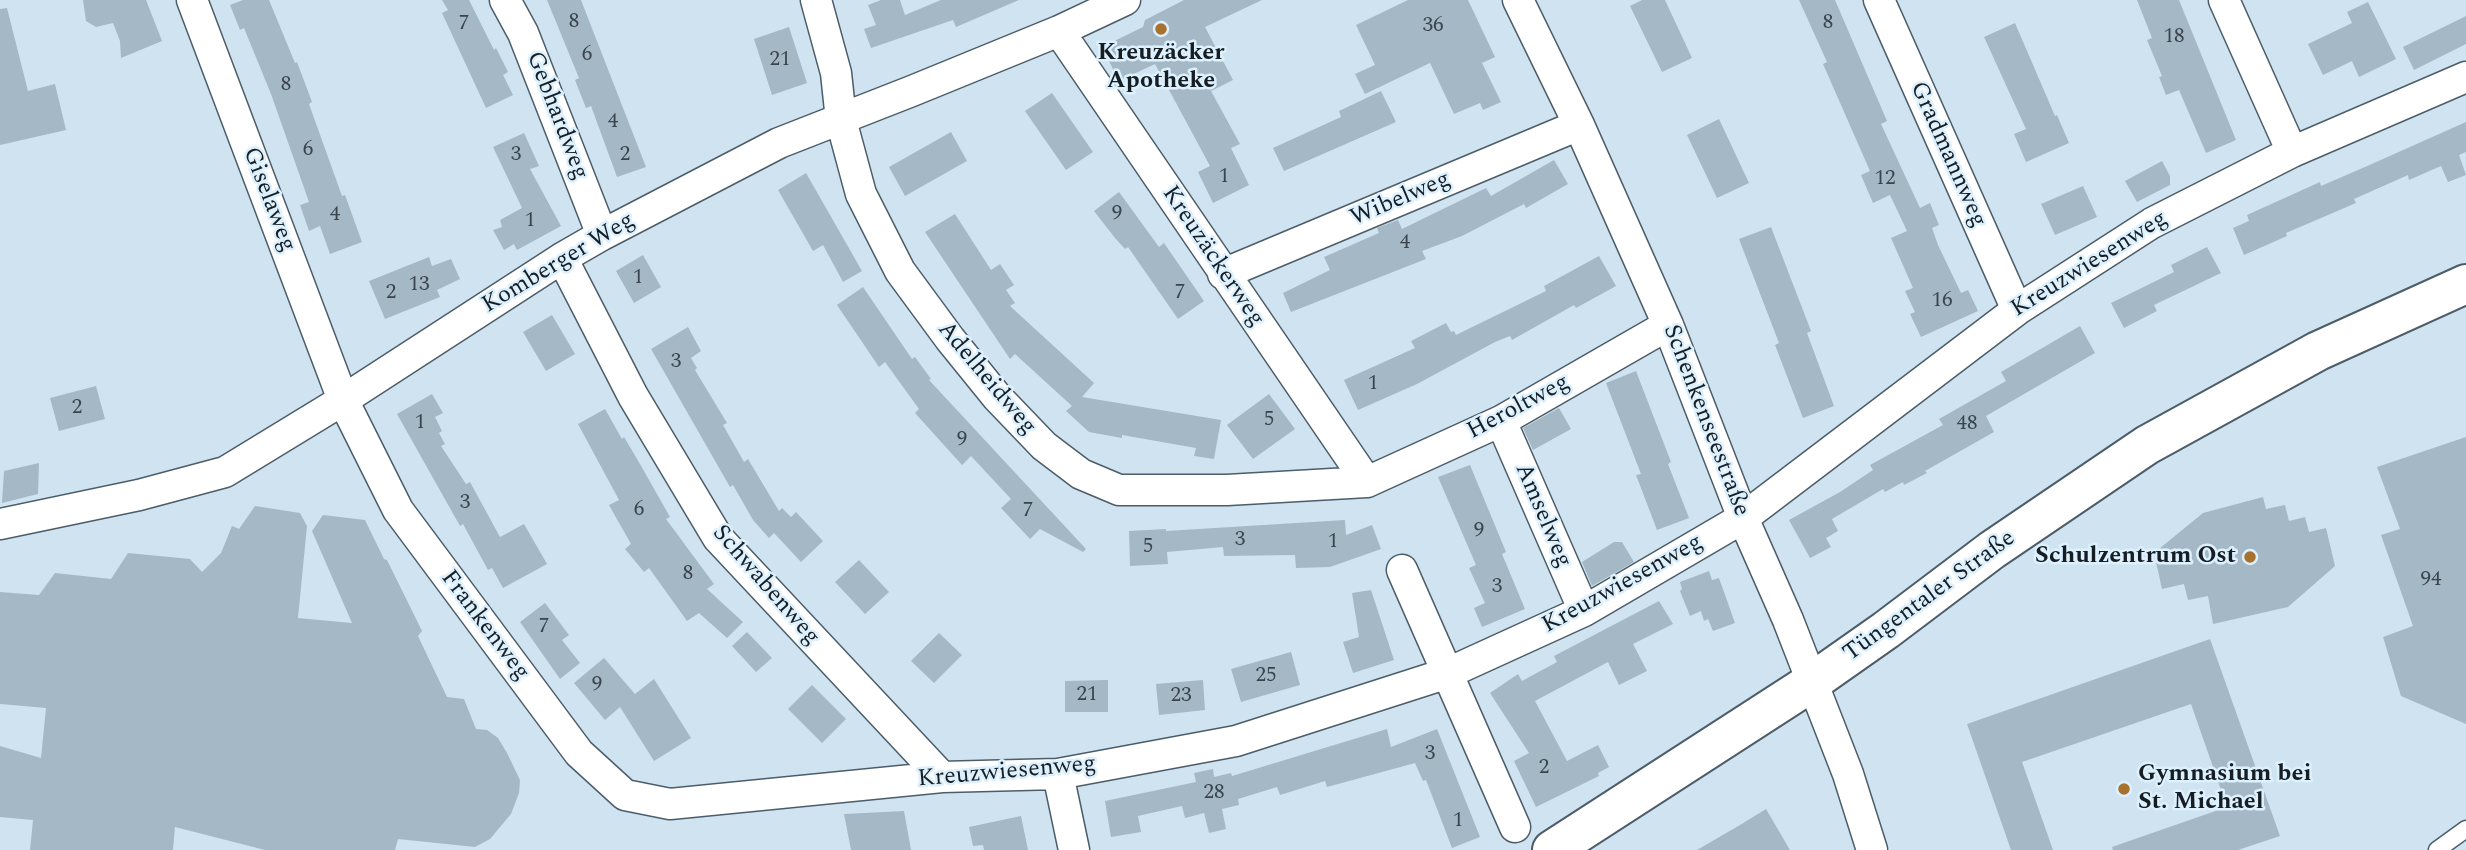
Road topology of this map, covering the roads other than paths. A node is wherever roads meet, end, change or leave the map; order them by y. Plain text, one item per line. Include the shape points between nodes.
1 (192, 0) edge
2 (505, 0) edge
3 (816, 0) edge
4 (1125, 0) edge
5 (1518, 0) edge
6 (1879, 0) edge
7 (2224, 0) edge
8 (1059, 30) junction
9 (2466, 77) edge
10 (841, 120) junction
11 (1579, 125) junction
12 (2292, 152) junction
13 (602, 235) junction
14 (562, 258) junction
15 (1223, 274) junction
16 (2466, 284) edge
17 (2017, 310) junction
18 (1668, 325) junction
19 (343, 400) junction
20 (1501, 421) junction
21 (1367, 482) junction
22 (1743, 518) junction
23 (0, 524) edge
24 (1402, 570) dead end
25 (1584, 611) junction
26 (1448, 673) junction
27 (1812, 682) junction
28 (1058, 774) junction
29 (942, 778) junction
30 (670, 804) joint
31 (1515, 827) dead end
32 (2466, 829) edge
33 (1074, 850) edge
34 (1552, 850) edge
35 (1872, 850) edge
36 (2437, 850) edge

1 - 19 street, Giselaweg
2 - 13 street, Gebhardweg via 523,33
3 - 10 street, Adelheidweg via 836,73
4 - 8 street, Komberger Weg
5 - 11 street, Schenkenseestraße
6 - 17 street, Gradmannweg
7 - 12 street
8 - 10 street, Komberger Weg
8 - 15 street, Kreuzäckerweg
9 - 12 street, Kreuzwiesenweg
10 - 13 street, Komberger Weg via 779,143
10 - 21 street, Adelheidweg via 861,194 900,271 997,397 1044,446 1081,474 1119,490
11 - 15 street, Wibelweg
11 - 18 street, Schenkenseestraße
12 - 17 street, Kreuzwiesenweg via 2152,223
13 - 14 street, Komberger Weg
14 - 19 street, Komberger Weg
14 - 29 street, Schwabenweg via 633,396 718,538
15 - 21 street, Kreuzäckerweg
16 - 27 street, Tüngentaler Straße via 2318,351 2147,445 1992,550
17 - 22 street, Kreuzwiesenweg
18 - 20 street, Heroltweg
18 - 22 street, Schenkenseestraße
19 - 23 street, Komberger Weg via 225,472
19 - 30 street, Frankenweg via 398,510 579,754 625,795
20 - 21 street, Heroltweg
20 - 25 street, Amselweg
22 - 25 street, Kreuzwiesenweg
22 - 27 street, Schenkenseestraße
24 - 26 street
25 - 26 street, Kreuzwiesenweg
26 - 28 street, Kreuzwiesenweg via 1236,741
26 - 31 street
27 - 34 street, Tüngentaler Straße
27 - 35 street, Schenkenseestraße
28 - 29 street, Kreuzwiesenweg
28 - 33 street
29 - 30 street, Kreuzwiesenweg
32 - 36 lane

